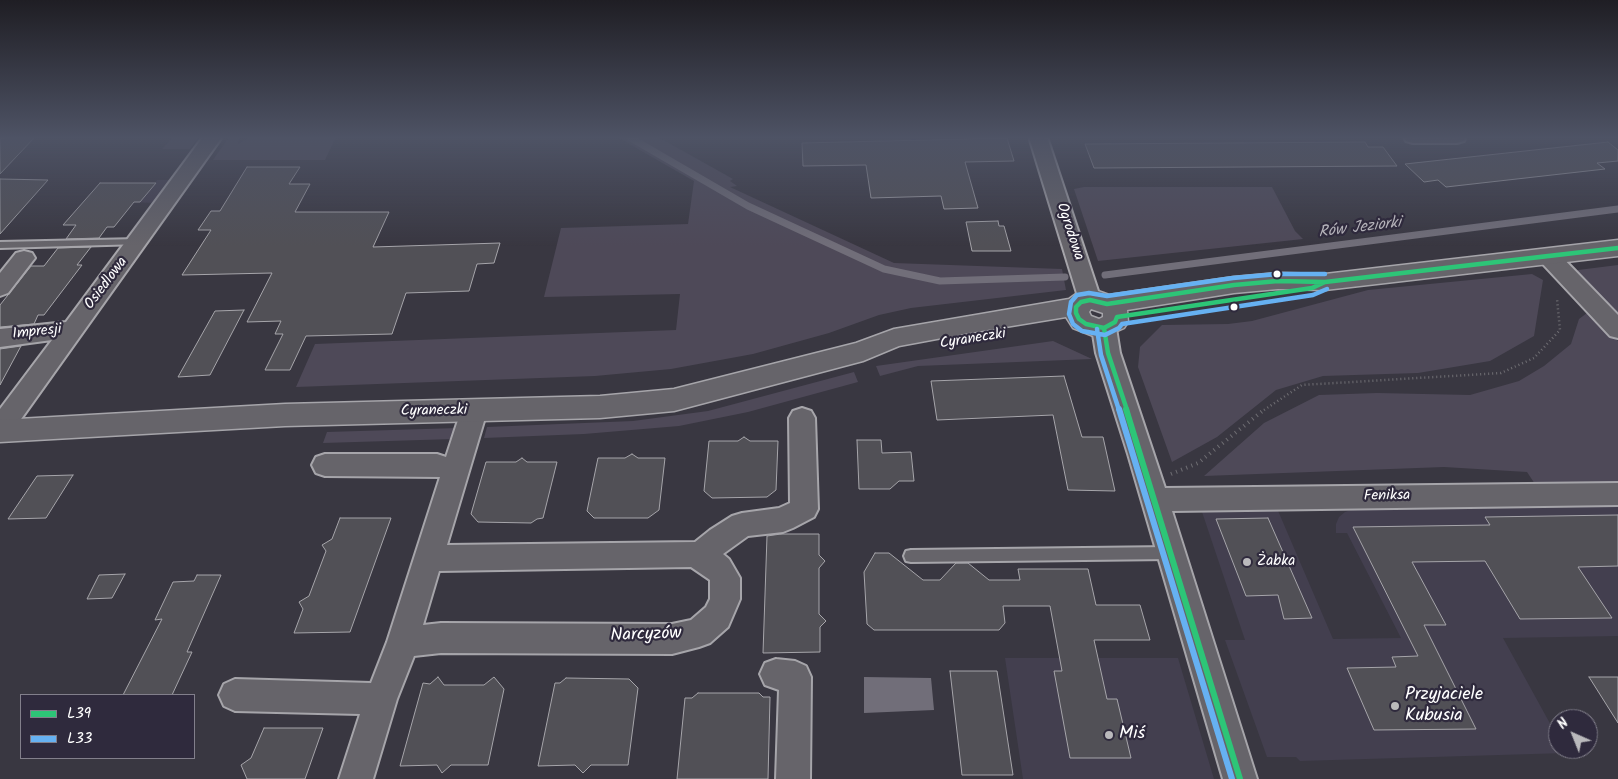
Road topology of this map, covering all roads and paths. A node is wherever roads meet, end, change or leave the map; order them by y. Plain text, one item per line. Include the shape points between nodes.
1 (187, 173) edge
2 (1050, 173) edge
3 (138, 242) junction
4 (0, 244) edge
5 (1618, 248) edge
6 (1548, 256) junction
7 (24, 258) dead end
8 (1565, 274) junction
9 (0, 288) edge
10 (1096, 313) junction
11 (74, 329) junction
12 (1618, 330) edge
13 (0, 338) edge
14 (474, 411) junction
15 (802, 418) dead end
16 (0, 430) edge
17 (325, 465) dead end
18 (456, 472) junction
19 (1152, 491) junction
20 (1618, 494) edge
21 (1170, 553) junction
22 (912, 556) dead end
23 (699, 557) junction
24 (428, 558) junction
25 (403, 642) junction
26 (776, 674) dead end
27 (235, 695) dead end
28 (381, 699) junction
29 (356, 779) edge
30 (793, 779) edge
31 (1240, 779) edge

1 - 3 street, Osiedlowa
2 - 10 street, Ogrodowa
3 - 4 lane
3 - 11 street, Osiedlowa
5 - 6 street, Cyraneczki
6 - 8 street
6 - 10 street, Cyraneczki via 1325,282 1312,288 1186,309
7 - 9 street
8 - 12 street
8 - 19 path via 1556,282 1560,330 1534,358 1501,373 1302,386 1275,401 1198,463
10 - 14 street, Cyraneczki via 1068,326 972,339 902,353 863,351 674,400 600,407
10 - 19 street, Ogrodowa
11 - 13 street, Impresji
11 - 16 street, Osiedlowa
14 - 16 street, Cyraneczki via 285,415
14 - 18 street
15 - 23 street via 804,509 783,520 742,525
17 - 18 street via 437,465
18 - 24 street
19 - 20 street, Feniksa
19 - 21 street, Ogrodowa
21 - 22 lane
21 - 31 street, Ogrodowa
23 - 24 street, Narcyzów via 692,554
23 - 25 street, Narcyzów via 718,568 725,578 725,599 717,616 699,633 672,639 441,638
24 - 25 street
25 - 28 street
26 - 30 street via 795,676
27 - 28 street
28 - 29 street

